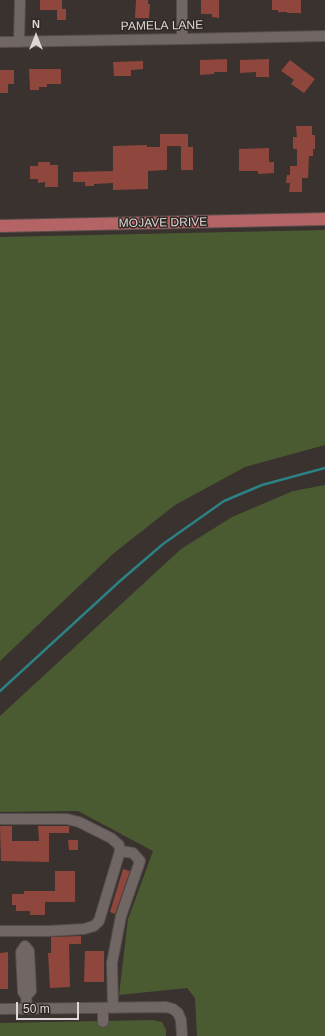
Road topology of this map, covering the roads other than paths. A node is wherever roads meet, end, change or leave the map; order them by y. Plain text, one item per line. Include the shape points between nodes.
1 (20, 0) edge
2 (182, 0) edge
3 (325, 36) edge
4 (182, 40) junction
5 (0, 42) edge
6 (19, 42) junction
7 (325, 219) edge
8 (0, 226) edge
9 (0, 819) edge
10 (120, 851) junction
11 (0, 931) edge
12 (24, 931) junction
13 (103, 1008) junction
14 (113, 1008) junction
15 (27, 1009) junction
16 (0, 1010) edge
17 (103, 1022) dead end
18 (182, 1036) edge

1 - 6 street
2 - 4 street
3 - 4 street, PAMELA LANE
4 - 6 street, PAMELA LANE
5 - 6 street, PAMELA LANE
7 - 8 main road, MOJAVE DRIVE
9 - 10 street via 73,820 111,838 119,845
10 - 12 street via 99,921 94,926 84,929
10 - 14 street via 133,853 140,861 121,916 112,963
11 - 12 street
12 - 15 street via 25,946 29,951 30,991 26,996
13 - 14 street
13 - 15 street
13 - 17 street
14 - 18 street via 173,1009 181,1020
15 - 16 street

